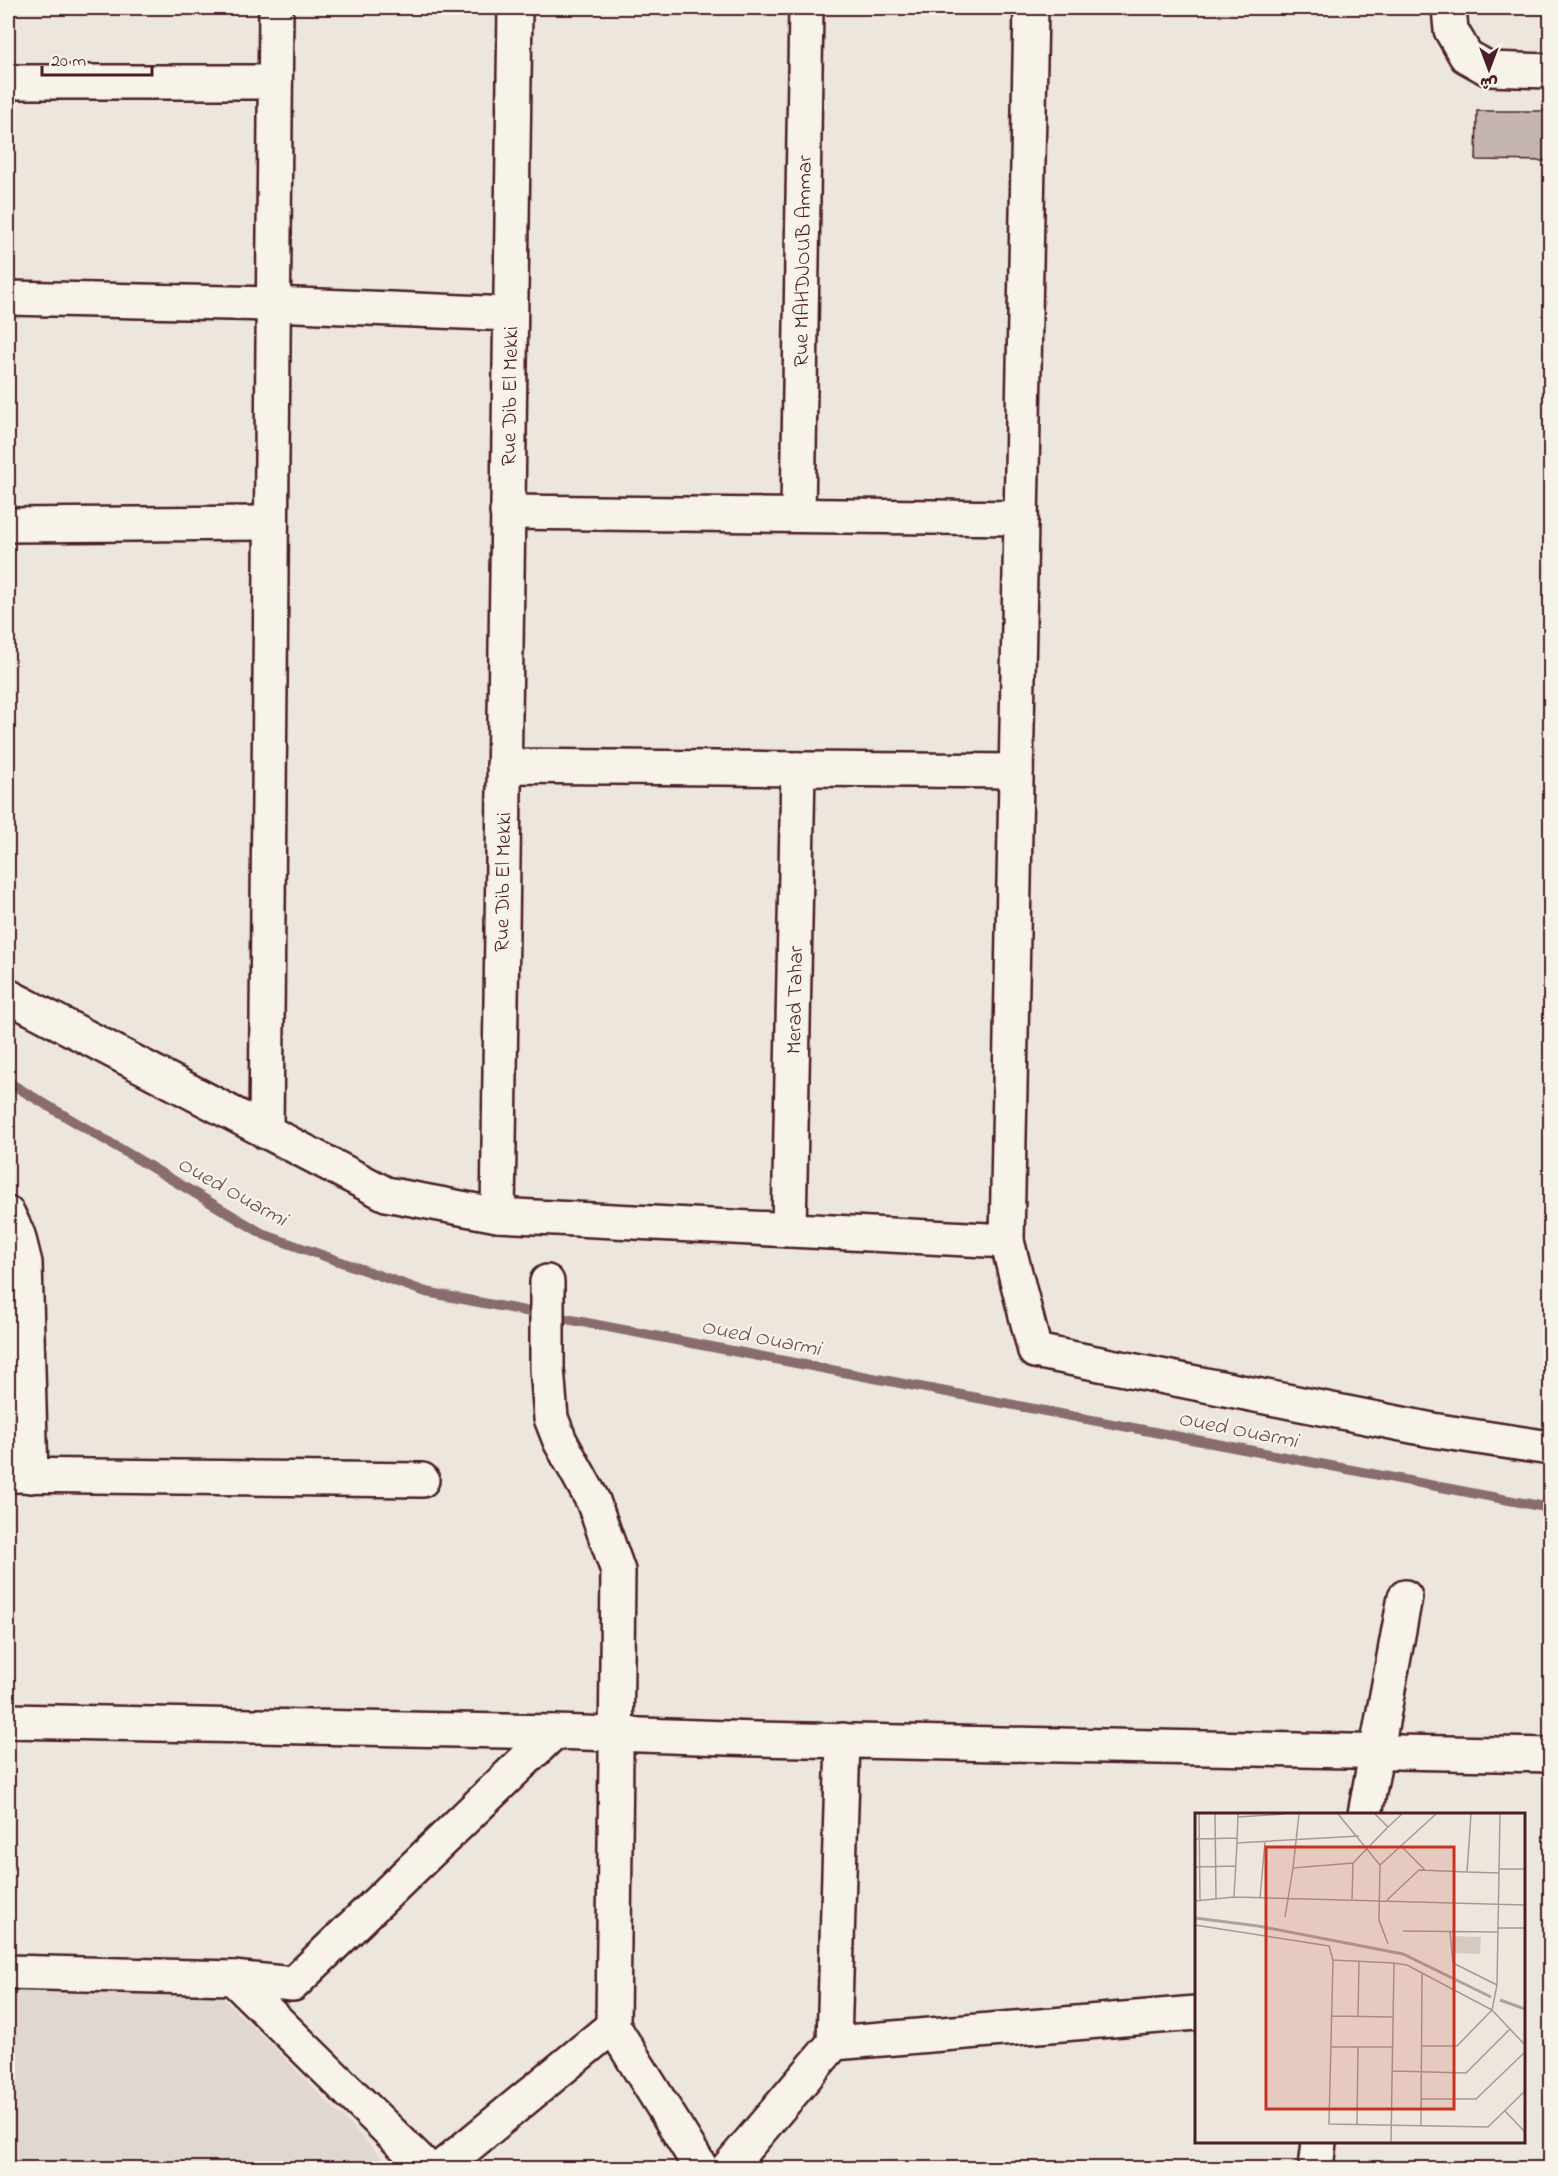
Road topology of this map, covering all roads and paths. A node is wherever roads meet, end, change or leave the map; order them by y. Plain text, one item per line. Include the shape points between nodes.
1 (276, 8) edge
2 (515, 8) edge
3 (806, 8) edge
4 (1031, 8) edge
5 (1449, 8) edge
6 (1551, 71) edge
7 (8, 82) edge
8 (275, 82) junction
9 (8, 298) edge
10 (273, 304) junction
11 (510, 314) junction
12 (507, 512) junction
13 (798, 515) junction
14 (1021, 518) junction
15 (271, 523) junction
16 (8, 525) edge
17 (504, 766) junction
18 (798, 769) junction
19 (1016, 771) junction
20 (8, 996) edge
21 (266, 1132) junction
22 (8, 1214) edge
23 (498, 1215) junction
24 (789, 1230) junction
25 (1007, 1241) junction
26 (548, 1282) dead end
27 (1551, 1448) edge
28 (19, 1476) edge
29 (422, 1480) dead end
30 (1404, 1597) dead end
31 (8, 1722) edge
32 (554, 1732) junction
33 (616, 1734) junction
34 (843, 1740) junction
35 (1375, 1753) junction
36 (1551, 1755) edge
37 (1365, 1813) edge
38 (8, 1971) edge
39 (233, 1977) junction
40 (293, 1984) junction
41 (266, 2010) junction
42 (1195, 2013) edge
43 (613, 2026) junction
44 (834, 2043) junction
45 (1319, 2143) edge
46 (427, 2169) edge
47 (441, 2169) edge
48 (701, 2169) edge
49 (728, 2169) edge
50 (1316, 2169) edge

1 - 8 street
2 - 11 street, Rue Dib El Mekki
3 - 13 street, Rue MAHDJOUB Ammar
4 - 14 street
5 - 6 street via 1451,30 1466,56 1489,69
7 - 8 street
8 - 10 street
9 - 10 street
10 - 11 street
10 - 15 street
11 - 12 street, Rue Dib El Mekki
12 - 13 street
12 - 17 street, Rue Dib El Mekki
13 - 14 street
14 - 19 street
15 - 16 street
15 - 21 street
17 - 18 street
17 - 23 street, Rue Dib El Mekki
18 - 19 street
18 - 24 street, Merad Tahar
19 - 25 street
20 - 21 street
21 - 23 street via 386,1194
22 - 28 street via 25,1263
23 - 24 street
24 - 25 street
25 - 27 street via 1035,1351 1432,1430
26 - 33 street via 551,1418 594,1502 618,1571
28 - 29 street
30 - 35 street
31 - 32 street
32 - 33 street
32 - 40 street
33 - 34 street
33 - 43 street
34 - 35 street
34 - 44 street
35 - 36 street
35 - 37 street
38 - 39 street
39 - 40 street
39 - 41 street
40 - 41 street
41 - 46 street
42 - 44 street
43 - 47 street
43 - 48 street
44 - 49 street
45 - 50 street

